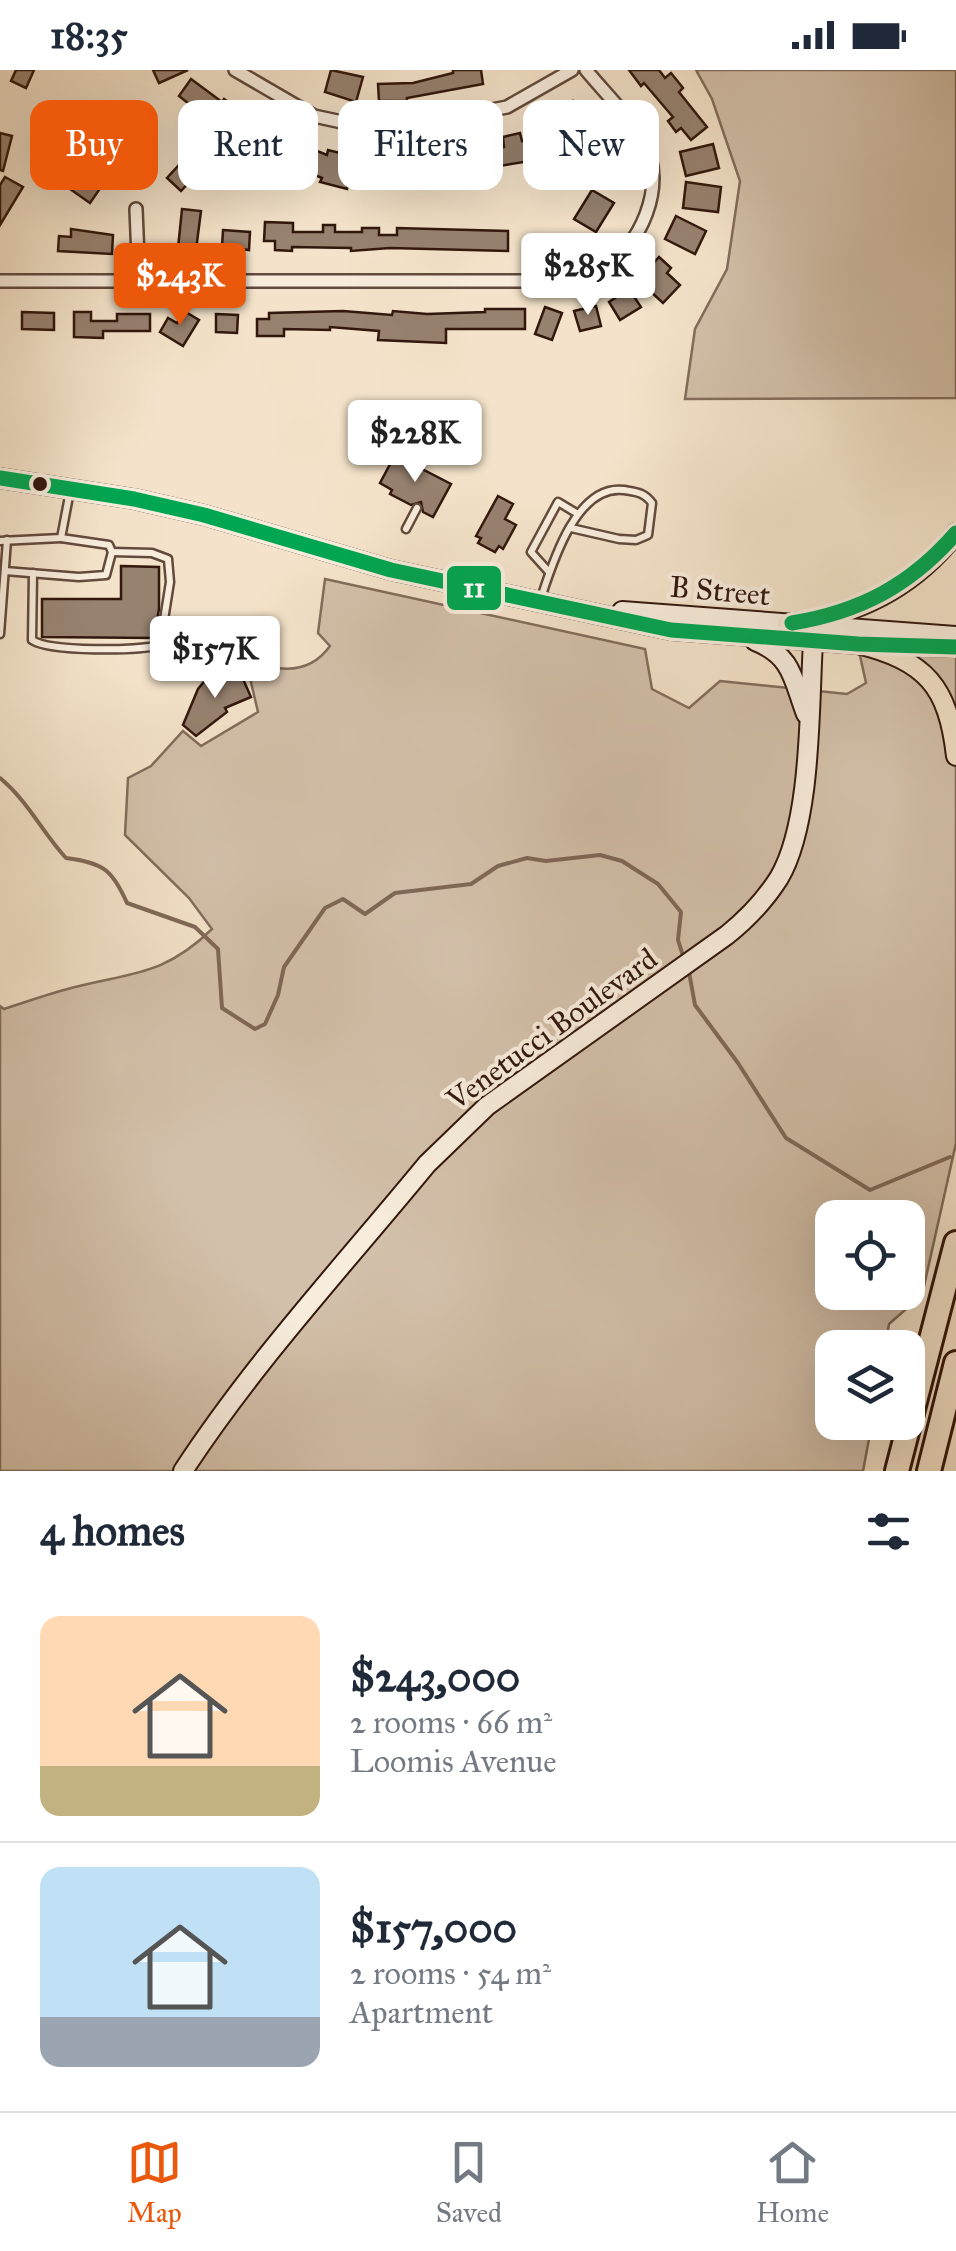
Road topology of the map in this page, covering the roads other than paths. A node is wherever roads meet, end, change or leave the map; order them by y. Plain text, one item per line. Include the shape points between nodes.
1 (234, 70) edge
2 (572, 70) edge
3 (586, 70) edge
4 (136, 210) dead end
5 (0, 282) edge
6 (139, 282) junction
7 (0, 478) edge
8 (71, 488) junction
9 (416, 508) dead end
10 (578, 514) junction
11 (571, 528) junction
12 (406, 529) dead end
13 (956, 533) edge
14 (61, 538) junction
15 (4, 540) edge
16 (112, 552) junction
17 (5, 572) junction
18 (549, 572) junction
19 (33, 574) junction
20 (539, 604) junction
21 (786, 624) junction
22 (0, 634) edge
23 (956, 636) edge
24 (745, 637) junction
25 (813, 642) junction
26 (858, 644) junction
27 (956, 647) edge
28 (808, 718) junction
29 (956, 756) edge
30 (956, 1243) edge
31 (956, 1363) edge
32 (226, 1408) junction
33 (183, 1471) edge
34 (200, 1471) edge
35 (897, 1471) edge
36 (928, 1471) edge

1 - 2 street via 314,116 365,127 404,127 507,107
3 - 6 street via 644,143 652,166 643,224 599,273 573,281
4 - 6 street
5 - 6 street
7 - 8 main road, B Street
8 - 14 lane
8 - 20 main road, B Street via 204,515 391,570
9 - 12 lane
10 - 11 lane
10 - 11 lane via 599,492 614,489 648,496 653,513 648,535 636,540
10 - 18 lane via 558,502 531,552
11 - 18 lane
13 - 21 main road via 917,574 870,604
14 - 15 lane
14 - 16 lane via 109,545
15 - 17 lane
16 - 19 lane via 103,577
16 - 19 lane via 168,559 160,645 37,644
17 - 19 lane
17 - 22 lane
18 - 20 lane
20 - 21 main road, B Street
20 - 24 main road, B Street
21 - 23 main road, B Street
24 - 25 main road, B Street
24 - 28 main road, Venetucci Boulevard via 772,648 788,664
25 - 26 main road, B Street
25 - 28 main road, Venetucci Boulevard
26 - 27 main road, B Street
26 - 29 main road via 896,655 927,676 948,710
28 - 32 main road, Venetucci Boulevard via 802,802 780,876 747,919 457,1132
30 - 35 highway
31 - 36 highway
32 - 33 main road, Venetucci Boulevard
32 - 34 main road, Venetucci Boulevard

